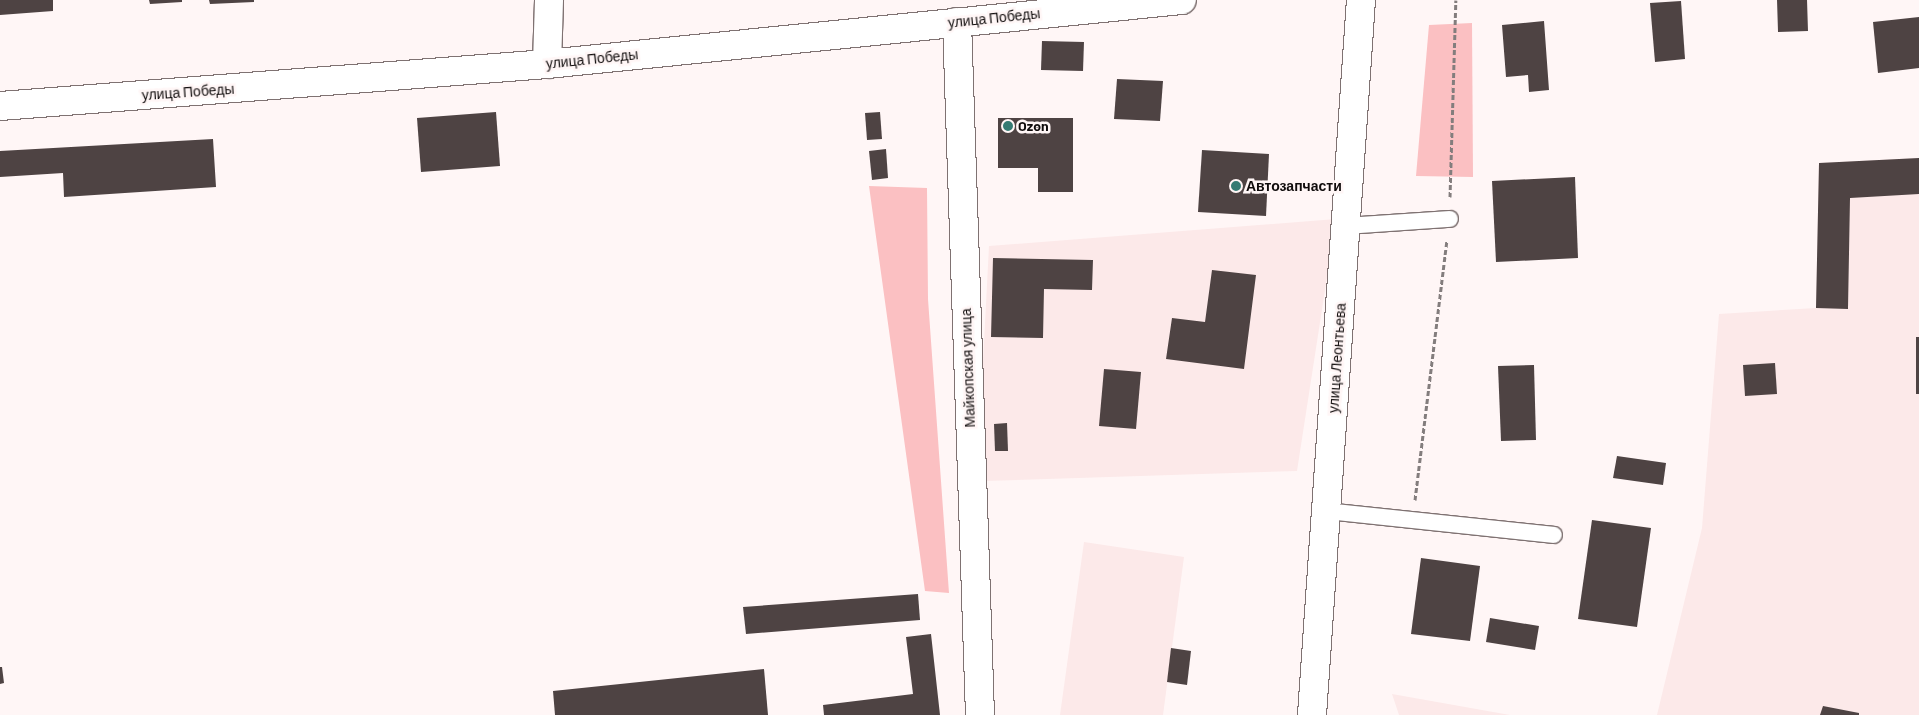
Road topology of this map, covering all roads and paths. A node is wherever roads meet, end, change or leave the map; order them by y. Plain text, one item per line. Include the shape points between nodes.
1 (549, 0) edge
2 (1182, 0) edge
3 (1361, 0) edge
4 (1456, 0) edge
5 (957, 22) junction
6 (547, 64) junction
7 (0, 106) edge
8 (1450, 219) junction
9 (1346, 226) junction
10 (1326, 511) junction
11 (1412, 520) junction
12 (1554, 535) dead end
13 (980, 715) edge
14 (1312, 715) edge

1 - 6 street
2 - 5 street, улица Победы
3 - 9 street, улица Леонтьева
4 - 8 path
5 - 6 street, улица Победы
5 - 13 street, Майкопская улица
6 - 7 street, улица Победы
8 - 9 lane
8 - 11 path
9 - 10 street, улица Леонтьева
10 - 11 lane
10 - 14 street, улица Леонтьева
11 - 12 lane

